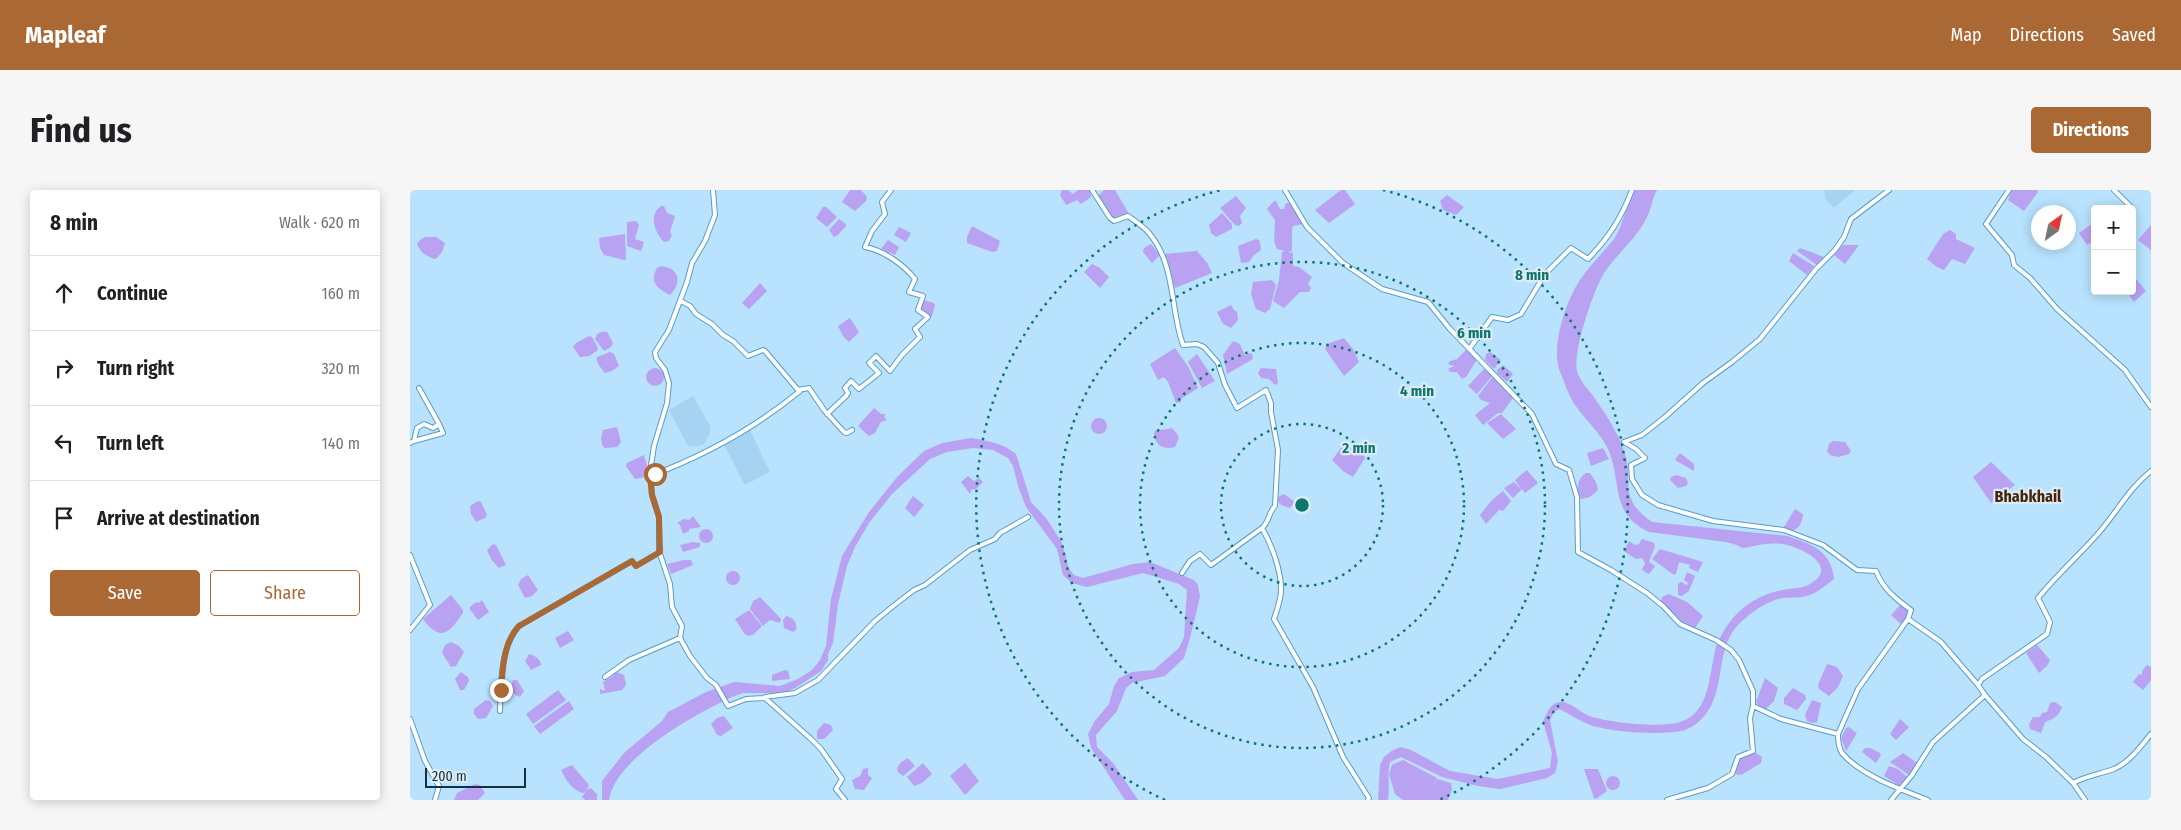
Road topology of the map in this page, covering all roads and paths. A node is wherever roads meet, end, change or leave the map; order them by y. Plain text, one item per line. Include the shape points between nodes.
1 (713, 190) edge
2 (891, 190) edge
3 (1092, 190) edge
4 (1285, 190) edge
5 (1632, 190) edge
6 (1889, 190) edge
7 (2009, 190) edge
8 (2114, 190) edge
9 (2129, 205) edge
10 (681, 301) junction
11 (1470, 348) junction
12 (419, 388) dead end
13 (800, 390) junction
14 (2151, 407) edge
15 (827, 414) junction
16 (439, 424) junction
17 (852, 430) dead end
18 (412, 442) edge
19 (2151, 471) edge
20 (650, 476) junction
21 (1028, 517) dead end
22 (1262, 528) junction
23 (660, 552) junction
24 (410, 555) edge
25 (1182, 573) dead end
26 (1908, 619) junction
27 (410, 630) edge
28 (680, 638) junction
29 (605, 677) dead end
30 (1978, 685) junction
31 (1985, 695) junction
32 (765, 698) junction
33 (1753, 706) junction
34 (500, 711) dead end
35 (410, 719) edge
36 (1838, 734) junction
37 (2151, 734) edge
38 (2073, 783) junction
39 (1900, 789) junction
40 (435, 800) edge
41 (845, 800) edge
42 (1368, 800) edge
43 (1667, 800) edge
44 (1891, 800) edge
45 (1928, 800) edge
46 (2085, 800) edge

1 - 10 street via 714,215 705,241 692,262
2 - 15 street via 882,202 885,214 865,247 880,252 910,273 915,279 909,292 923,296 918,310 928,317 915,329 920,337 890,371 876,356 869,363 879,373 859,389 851,381 845,388 846,396
3 - 22 street via 1110,218 1114,221 1128,216 1149,234 1164,259 1183,345 1204,347 1218,364 1237,408 1266,390 1278,450 1275,506 1269,512 1268,523
4 - 11 street via 1307,227 1343,263 1382,289 1428,302
5 - 11 street via 1609,237 1588,259 1571,248 1545,274 1520,314 1508,320 1492,317
6 - 26 street via 1855,215 1834,250 1760,338 1642,436 1624,442 1645,458 1631,465 1632,479 1642,495 1658,505 1713,521 1784,530 1823,545 1857,570 1876,571 1889,593 1911,610
7 - 14 street via 1986,224 2012,255 2014,265 2125,370
8 - 9 street
10 - 13 street via 748,356 765,351
10 - 20 street via 655,352 669,383
11 - 33 street via 1532,414 1556,464 1569,470 1576,497 1578,552 1647,593 1680,624 1728,647 1739,660 1753,691
12 - 16 street
13 - 15 street via 808,388
13 - 20 street via 773,413 721,445
15 - 17 street via 844,432
16 - 18 street via 433,428 424,424 417,428
16 - 18 street via 443,433
19 - 30 street via 2128,492 2096,536 2038,598 2050,622 2047,634
20 - 23 street via 659,517
21 - 32 street via 995,539 970,550 892,607 818,680 795,693
22 - 25 street via 1211,565 1200,554
22 - 42 street via 1270,543 1281,590 1274,619 1276,625 1313,687
23 - 28 street via 670,584 672,607 682,626
23 - 34 street via 636,566 632,561 519,626 512,634 504,664
24 - 27 street via 430,605
26 - 30 street via 1941,642
26 - 36 street via 1858,689
28 - 29 street via 629,660
28 - 32 street via 728,706 746,699
30 - 31 street
31 - 38 street via 2024,739
31 - 39 street via 1933,742
32 - 41 street via 821,749 842,779 836,789
33 - 36 street via 1781,719
33 - 43 street via 1750,718 1753,751 1738,757 1732,774 1708,788
35 - 40 street via 425,761 439,786
36 - 39 street via 1841,752 1860,769
37 - 38 street via 2128,760 2114,769
38 - 46 street
39 - 44 street
39 - 45 street

